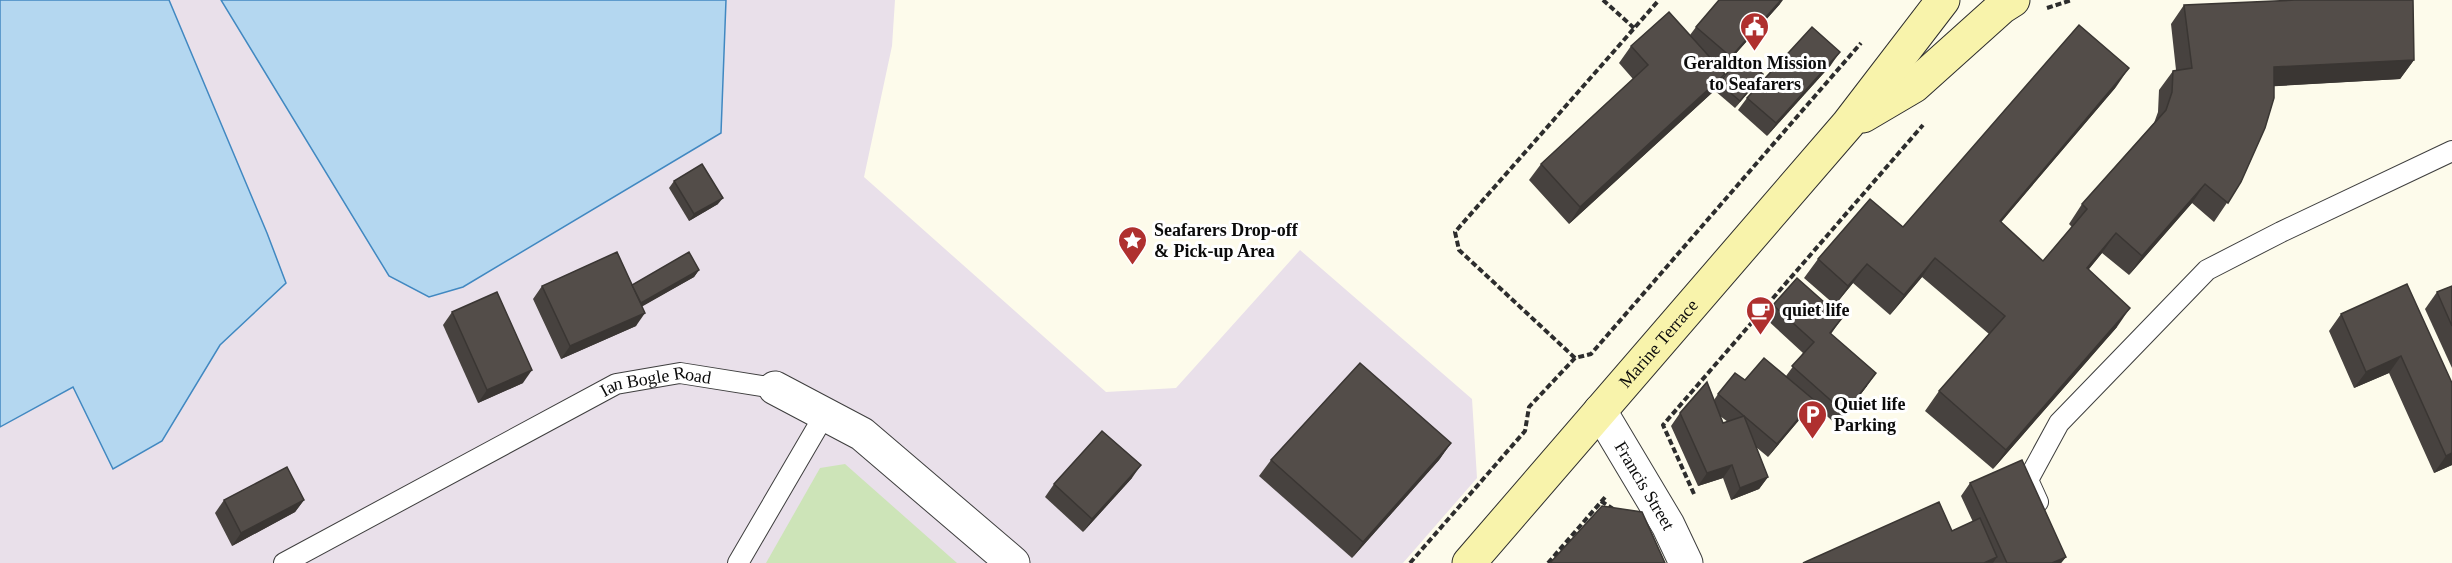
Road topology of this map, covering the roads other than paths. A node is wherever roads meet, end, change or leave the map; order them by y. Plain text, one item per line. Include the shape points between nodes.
1 (1943, 0) edge
2 (2026, 7) edge
3 (1848, 124) junction
4 (2452, 152) edge
5 (775, 388) joint
6 (1600, 411) junction
7 (825, 414) junction
8 (2046, 522) edge
9 (284, 563) edge
10 (738, 563) edge
11 (1013, 563) edge
12 (1469, 563) edge
13 (1686, 563) edge

1 - 3 main road, Marine Terrace
2 - 3 main road, Marine Terrace via 2002,7 1914,86
3 - 6 main road, Marine Terrace
4 - 8 lane via 2207,270 2059,423 2028,480
5 - 7 street, Ian Bogle Road
5 - 9 lane, Ian Bogle Road via 680,373 616,384
6 - 12 main road, Marine Terrace
6 - 13 street, Francis Street via 1668,525
7 - 10 lane
7 - 11 street, Ian Bogle Road via 862,434

